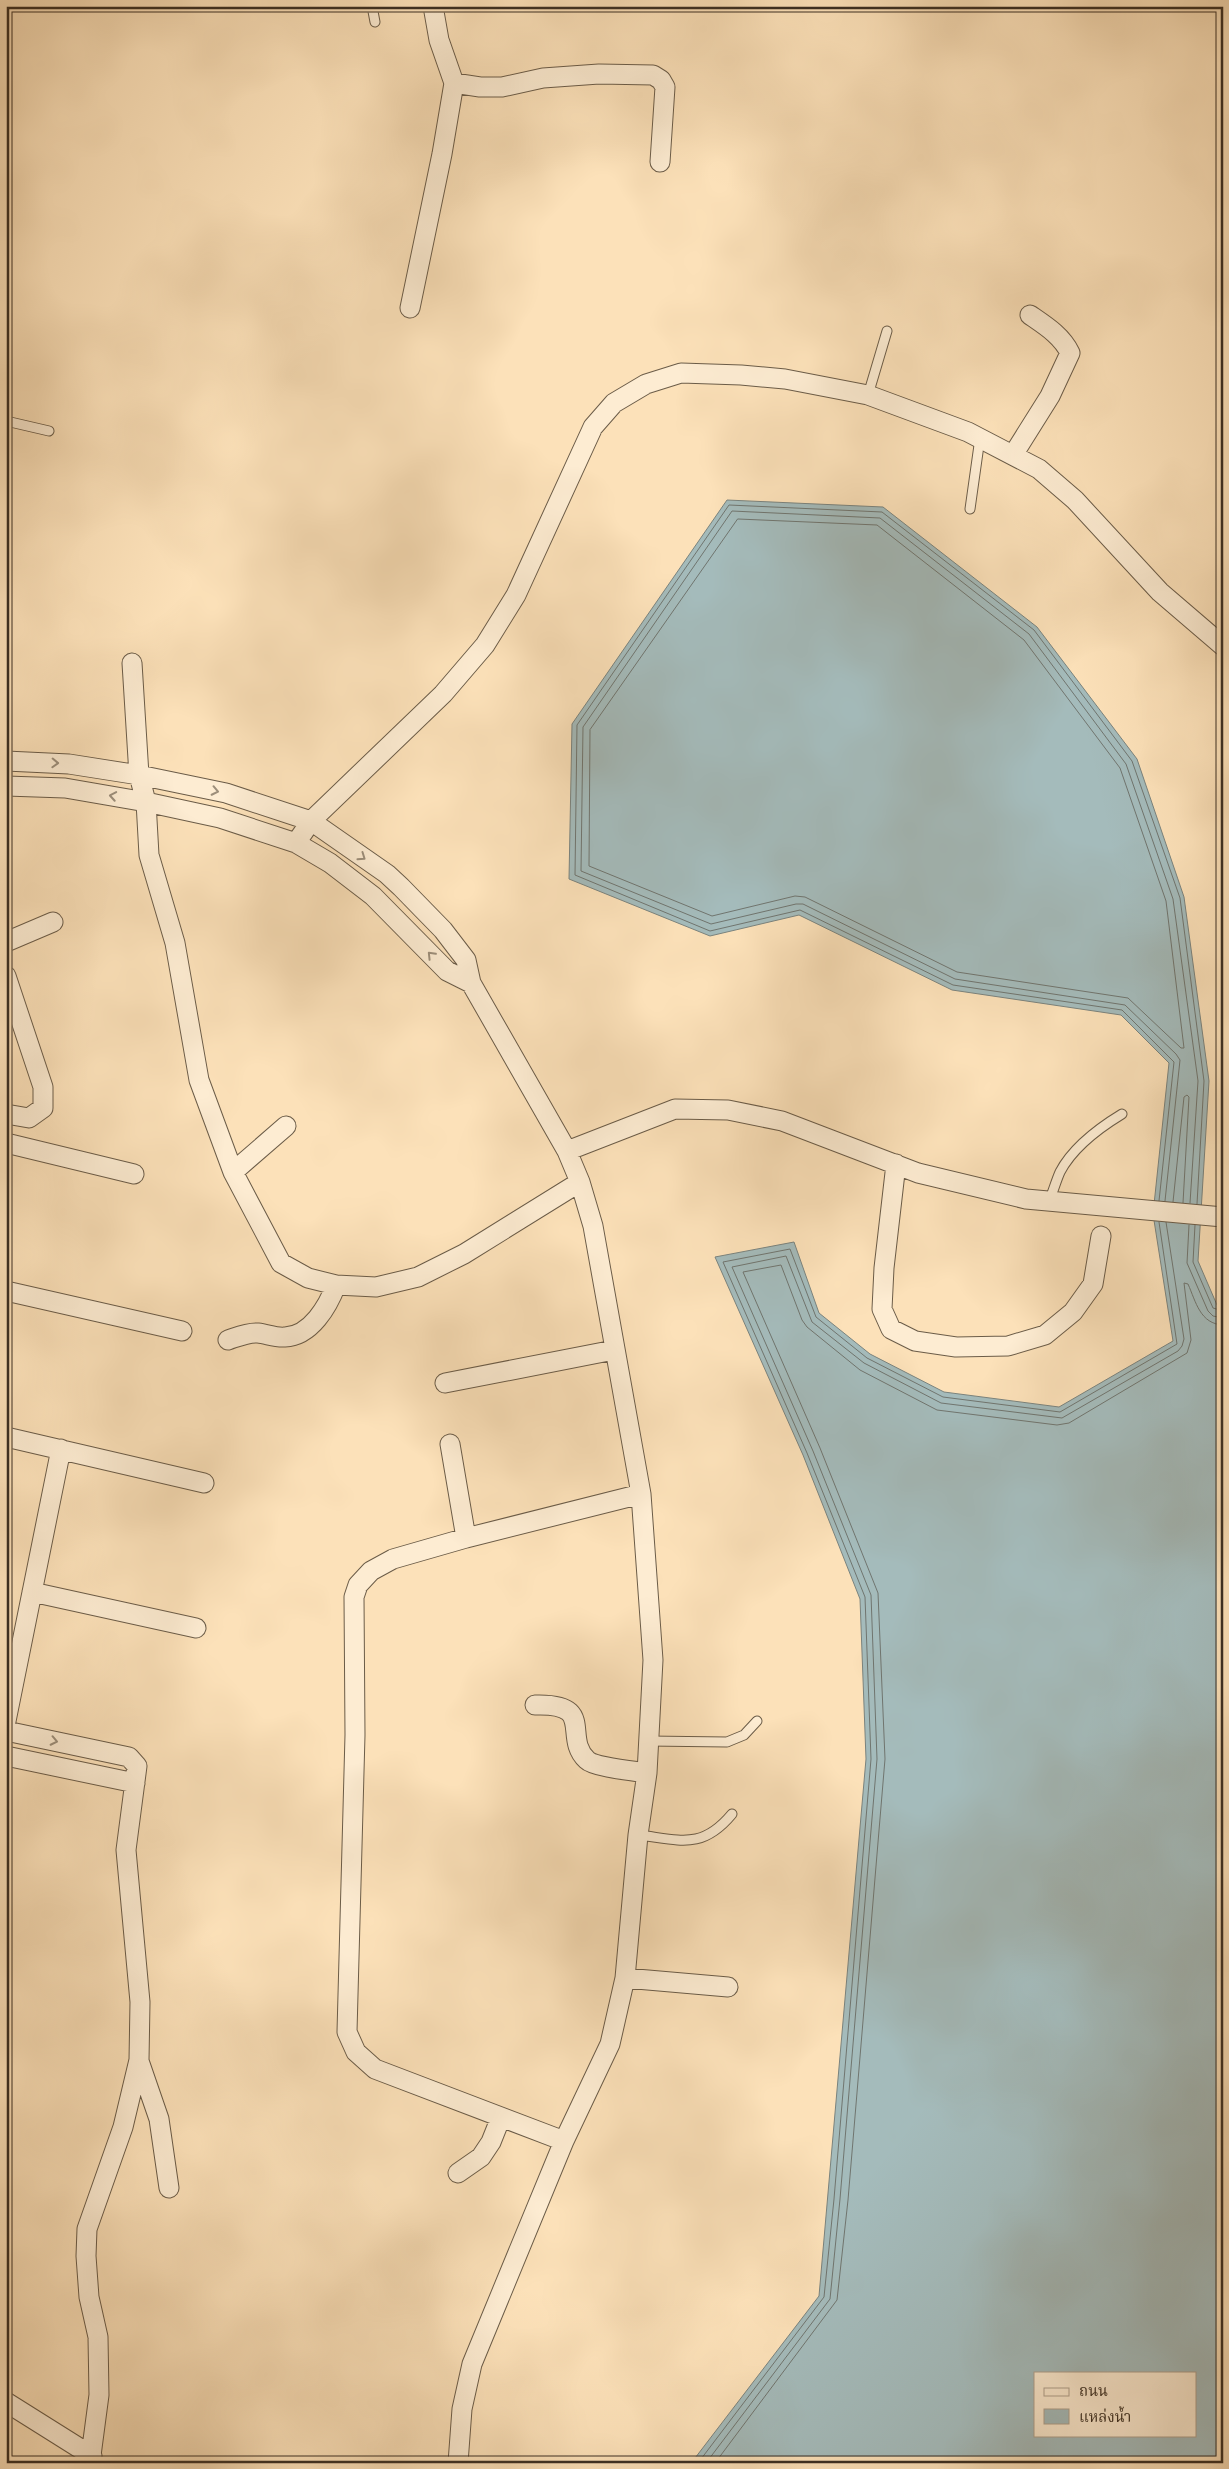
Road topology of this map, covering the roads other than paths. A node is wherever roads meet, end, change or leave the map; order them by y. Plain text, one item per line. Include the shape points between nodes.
1 (372, 6) edge
2 (434, 6) edge
3 (375, 22) dead end
4 (454, 83) junction
5 (660, 162) dead end
6 (410, 308) dead end
7 (1030, 315) dead end
8 (887, 330) dead end
9 (868, 395) junction
10 (6, 421) edge
11 (49, 431) dead end
12 (980, 438) junction
13 (1013, 455) junction
14 (970, 509) dead end
15 (1223, 646) edge
16 (132, 663) dead end
17 (6, 762) edge
18 (138, 775) junction
19 (6, 786) edge
20 (146, 802) junction
21 (311, 821) junction
22 (296, 843) junction
23 (53, 922) dead end
24 (6, 942) edge
25 (6, 976) edge
26 (471, 983) junction
27 (6, 1114) edge
28 (1122, 1114) dead end
29 (286, 1126) dead end
30 (6, 1144) edge
31 (567, 1151) junction
32 (896, 1164) junction
33 (233, 1172) junction
34 (134, 1174) dead end
35 (580, 1182) junction
36 (1049, 1201) junction
37 (1216, 1216) edge
38 (1101, 1236) dead end
39 (336, 1284) junction
40 (6, 1291) edge
41 (182, 1331) dead end
42 (228, 1340) dead end
43 (614, 1350) junction
44 (445, 1383) dead end
45 (6, 1436) edge
46 (450, 1444) dead end
47 (61, 1449) junction
48 (204, 1483) dead end
49 (641, 1494) junction
50 (466, 1538) junction
51 (32, 1592) junction
52 (196, 1628) dead end
53 (535, 1704) dead end
54 (6, 1721) edge
55 (757, 1721) dead end
56 (6, 1731) edge
57 (648, 1741) junction
58 (6, 1756) edge
59 (647, 1773) junction
60 (136, 1774) junction
61 (732, 1814) dead end
62 (638, 1835) junction
63 (625, 1978) junction
64 (728, 1987) dead end
65 (139, 2060) junction
66 (501, 2117) junction
67 (564, 2141) junction
68 (458, 2173) dead end
69 (169, 2188) dead end
70 (6, 2402) edge
71 (91, 2459) edge
72 (458, 2463) edge

1 - 3 lane
2 - 4 street via 439,40
4 - 5 street via 502,87 543,78 653,75 661,80 664,87
4 - 6 street
7 - 13 street via 1055,333 1070,353 1050,396
8 - 9 lane
9 - 12 street
9 - 21 street via 785,379 681,373 646,384 614,403 593,427 516,595 485,645 443,694
10 - 11 lane
12 - 13 street
12 - 14 lane
13 - 15 street via 1039,469 1075,500 1160,592
16 - 18 street
17 -> 18 street via 69,764
18 - 20 street
18 -> 21 street via 226,793
20 -> 19 street via 65,788
20 - 22 street via 220,818
20 - 33 street via 150,855 175,943 199,1080
21 - 22 street
21 -> 26 street via 401,887 443,930 466,960
26 -> 22 street via 447,971 373,896 330,863
23 - 24 street
25 - 27 street via 43,1087 43,1108 29,1118
26 - 31 street
28 - 36 lane via 1100,1127 1076,1151 1061,1171
29 - 33 street
30 - 34 street
31 - 32 street via 674,1110 728,1110 782,1121
31 - 35 street
32 - 36 street via 1017,1197
32 - 38 street via 882,1309 891,1329 915,1341 956,1347 1008,1346 1045,1335 1073,1312 1093,1284
33 - 39 street via 281,1263 308,1278
35 - 39 street via 464,1254 418,1277 376,1287
35 - 43 street via 593,1226
36 - 37 street
39 - 42 street via 330,1302 316,1320 298,1334 285,1337 257,1333
40 - 41 street
43 - 44 street
43 - 49 street
45 - 47 street
46 - 50 street
47 - 48 street
47 - 51 street
49 - 50 street
49 - 57 street via 652,1660
50 - 66 street via 393,1559 371,1571 358,1585 354,1597 355,1734 347,2032 356,2052 375,2069
51 - 52 street
51 - 54 street
53 - 59 street via 552,1704 571,1713 577,1728 579,1752 588,1762
55 - 57 lane via 744,1735 727,1742
56 -> 60 street via 129,1757
57 - 59 street
58 - 60 street
59 - 62 street
60 - 65 street via 126,1850 140,2002
61 - 62 lane via 718,1830 700,1839
62 - 63 street
63 - 64 street
63 - 67 street via 610,2044
65 - 69 street via 159,2120
65 - 71 street via 123,2127 87,2229 89,2297 98,2337 99,2395
66 - 67 street
66 - 68 street via 482,2157
67 - 72 street via 472,2364 462,2410
70 - 71 street

